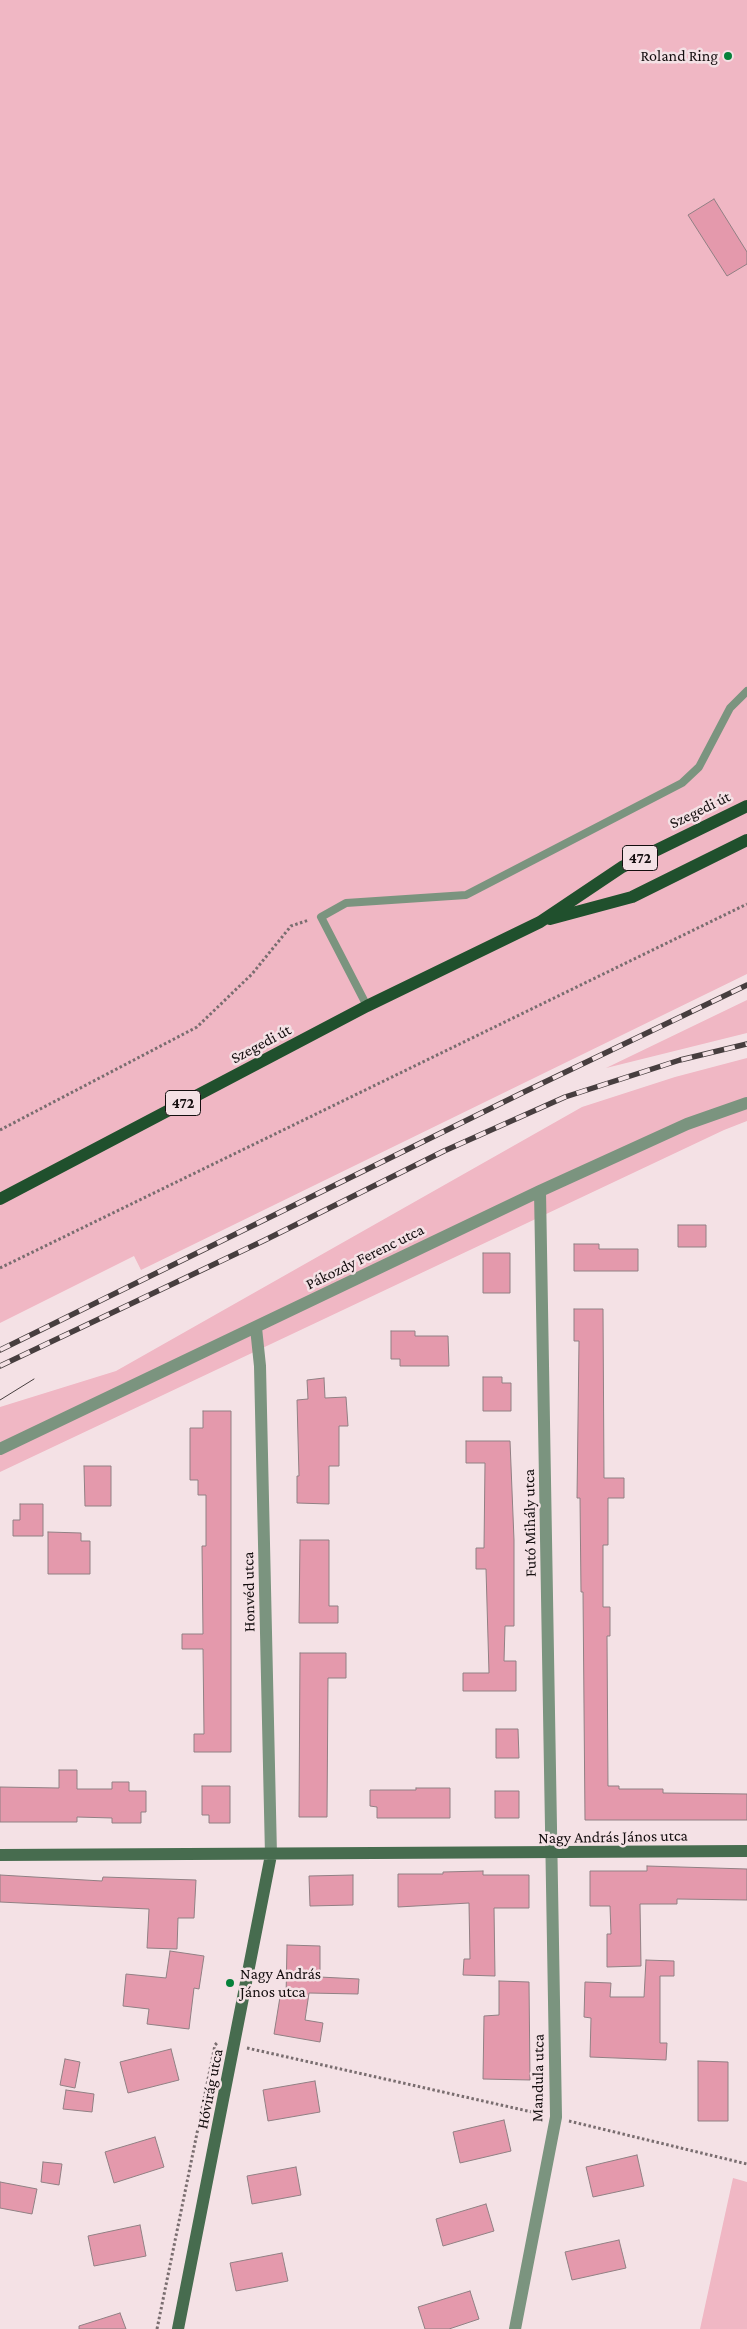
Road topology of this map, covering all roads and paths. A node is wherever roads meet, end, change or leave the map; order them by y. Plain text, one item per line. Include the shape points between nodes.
1 (747, 691) edge
2 (747, 806) edge
3 (747, 840) edge
4 (747, 904) edge
5 (321, 917) junction
6 (540, 922) junction
7 (367, 1006) junction
8 (747, 1103) edge
9 (0, 1130) edge
10 (540, 1191) junction
11 (0, 1199) edge
12 (0, 1268) edge
13 (256, 1328) junction
14 (0, 1449) edge
15 (747, 1851) edge
16 (552, 1854) junction
17 (0, 1855) edge
18 (271, 1855) junction
19 (235, 2045) junction
20 (556, 2117) junction
21 (747, 2164) edge
22 (157, 2329) edge
23 (178, 2329) edge
24 (515, 2329) edge

1 - 5 lane via 730,708 699,768 682,783 466,895 346,903
2 - 6 main road, Szegedi út / 472 via 622,867
3 - 6 main road, Szegedi út / 472 via 632,897
4 - 12 path
5 - 7 lane
5 - 9 path via 291,926 252,974 197,1027
6 - 7 main road, Szegedi út / 472
7 - 11 main road, Szegedi út / 472
8 - 10 street, Pákozdy Ferenc utca via 687,1124
10 - 13 street, Pákozdy Ferenc utca
10 - 16 street, Futó Mihály utca
13 - 14 street, Pákozdy Ferenc utca
13 - 18 street, Honvéd utca via 260,1366
15 - 16 street, Nagy András János utca
16 - 18 street, Nagy András János utca
16 - 20 street, Mandula utca
17 - 18 street, Nagy András János utca
18 - 19 street, Hóvirág utca
19 - 20 path
19 - 22 path via 220,2040 215,2045
19 - 23 street, Hóvirág utca
20 - 21 path
20 - 24 street, Mandula utca

